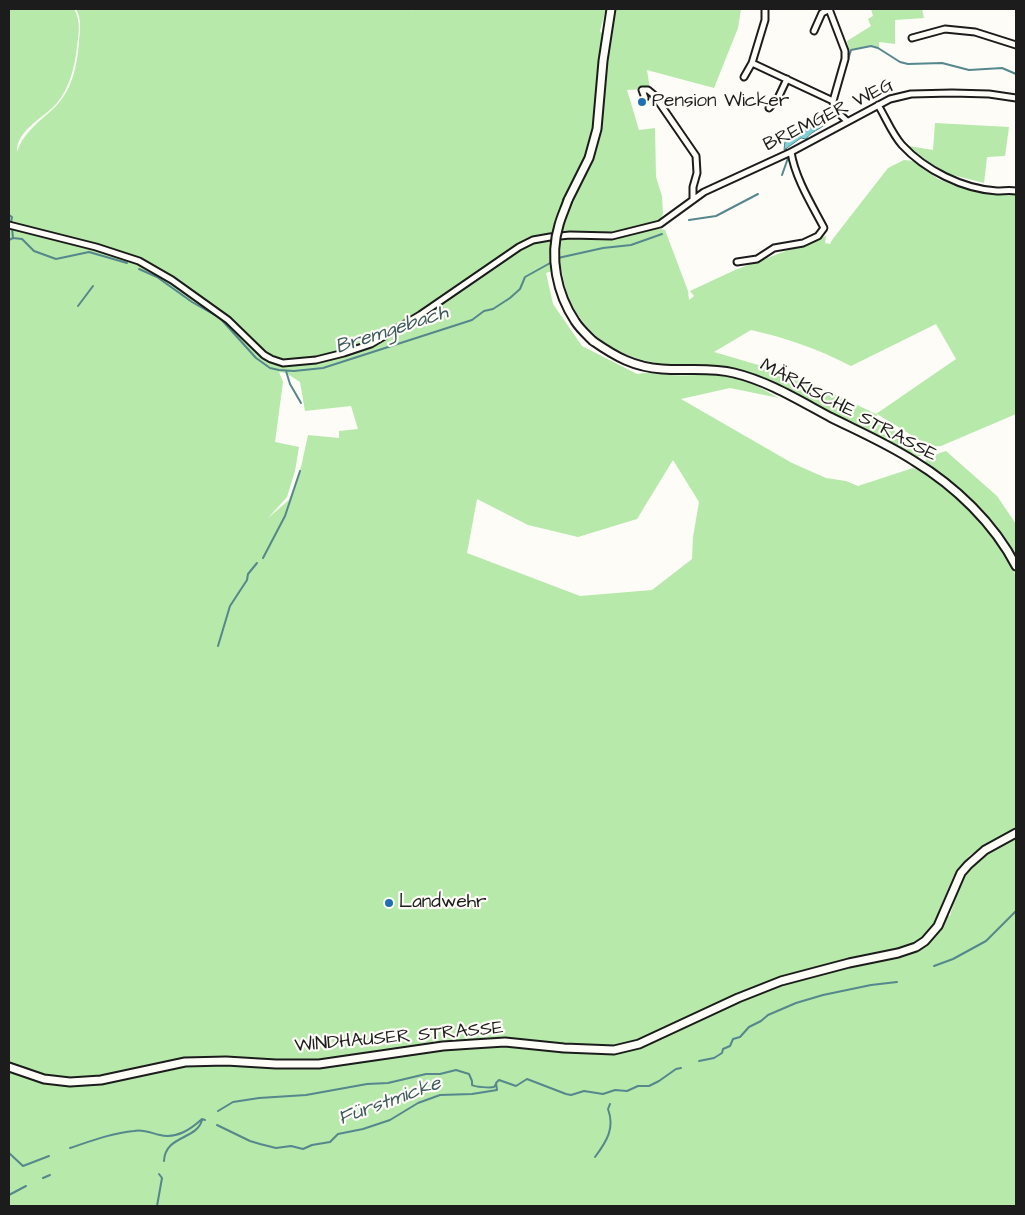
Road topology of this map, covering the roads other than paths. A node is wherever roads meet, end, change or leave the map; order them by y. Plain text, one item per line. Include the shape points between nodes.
1 (611, 9) edge
2 (765, 9) edge
3 (830, 9) edge
4 (814, 31) dead end
5 (912, 38) dead end
6 (1016, 45) edge
7 (752, 63) junction
8 (744, 77) dead end
9 (787, 79) junction
10 (645, 98) dead end
11 (1016, 98) edge
12 (833, 101) junction
13 (878, 105) junction
14 (769, 108) dead end
15 (846, 122) junction
16 (788, 153) junction
17 (1016, 192) edge
18 (693, 200) junction
19 (9, 225) edge
20 (736, 262) dead end
21 (1016, 566) edge
22 (1016, 833) edge
23 (9, 1067) edge

1 - 21 main road, MÄRKISCHE STRASSE, bridge via 597,129 589,158 558,226 557,280 572,316 593,342 616,358 662,369 716,369 748,377 906,456 935,475 978,512
2 - 7 street via 765,20
3 - 4 street via 822,13
3 - 12 street via 845,51
5 - 6 street via 945,29 975,32
7 - 8 street
7 - 9 street
9 - 12 street
9 - 14 street
10 - 18 street via 642,90 654,95 696,156
11 - 13 street, BREMGER WEG via 952,92 910,94
12 - 15 street via 834,109
13 - 15 street, BREMGER WEG
13 - 17 street via 901,144 920,161 949,178 974,186
15 - 16 street, BREMGER WEG
16 - 18 street, BREMGER WEG
16 - 20 street via 824,228 818,236 803,243 774,248 756,259
18 - 19 street, BREMGER WEG via 660,224 632,232 533,240 519,246 372,344 316,360 283,363 264,355 228,320 139,261
22 - 23 main road, WINDHAUSER STRASSE via 985,850 968,864 938,926 916,946 781,981 639,1044 614,1050 505,1042 443,1046 319,1064 185,1062 102,1080 70,1082 44,1079

